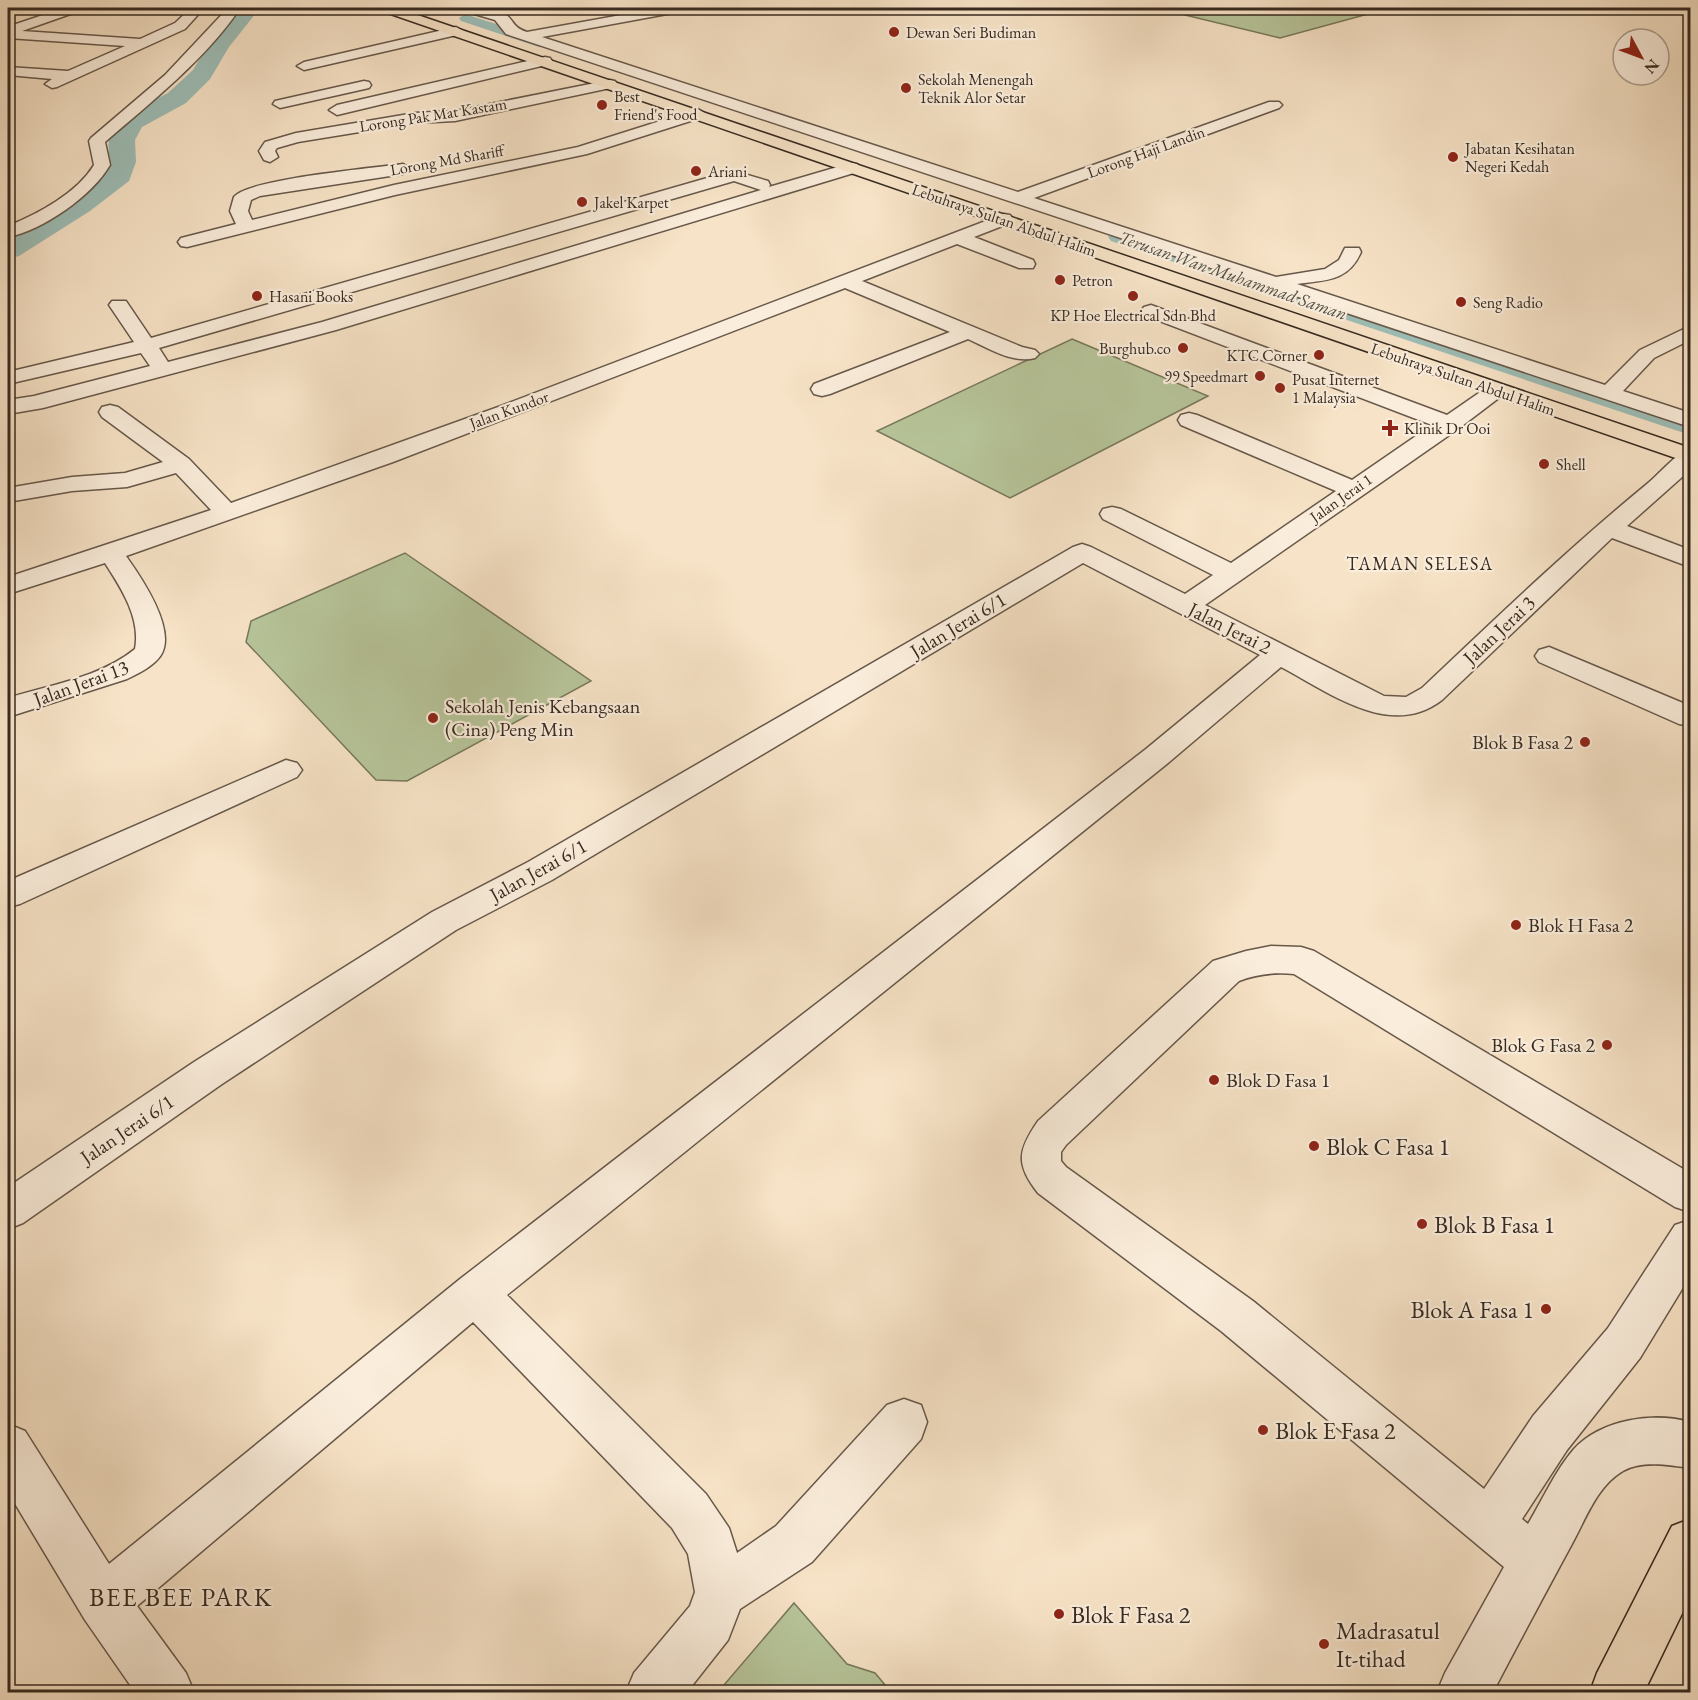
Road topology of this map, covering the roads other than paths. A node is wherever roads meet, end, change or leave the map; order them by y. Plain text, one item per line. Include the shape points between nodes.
1 (75, 8) edge
2 (198, 8) edge
3 (234, 8) edge
4 (386, 8) edge
5 (421, 8) edge
6 (678, 8) edge
7 (462, 16) edge
8 (8, 33) edge
9 (524, 35) junction
10 (144, 43) junction
11 (477, 47) junction
12 (554, 64) junction
13 (304, 66) dead end
14 (340, 70) dead end
15 (10, 73) edge
16 (72, 76) junction
17 (378, 82) dead end
18 (52, 84) dead end
19 (610, 84) junction
20 (280, 104) dead end
21 (1274, 105) dead end
22 (679, 107) junction
23 (320, 114) dead end
24 (698, 114) junction
25 (759, 117) junction
26 (600, 128) dead end
27 (795, 147) junction
28 (475, 156) dead end
29 (270, 157) dead end
30 (851, 168) junction
31 (813, 180) junction
32 (897, 184) junction
33 (1018, 198) junction
34 (1004, 219) junction
35 (244, 225) junction
36 (8, 232) edge
37 (957, 237) junction
38 (187, 242) dead end
39 (1352, 252) dead end
40 (1026, 264) dead end
41 (845, 281) junction
42 (1275, 284) junction
43 (119, 305) dead end
44 (1151, 311) dead end
45 (968, 332) junction
46 (1690, 332) edge
47 (1028, 354) dead end
48 (155, 358) junction
49 (8, 378) edge
50 (822, 389) dead end
51 (1497, 391) junction
52 (1609, 393) junction
53 (8, 400) edge
54 (8, 407) edge
55 (110, 412) dead end
56 (1189, 420) dead end
57 (1690, 420) edge
58 (1450, 424) junction
59 (1690, 437) edge
60 (1690, 457) edge
61 (181, 464) junction
62 (1667, 480) junction
63 (1690, 488) edge
64 (1354, 489) junction
65 (8, 495) edge
66 (226, 512) junction
67 (1112, 514) dead end
68 (1610, 528) junction
69 (1082, 552) joint
70 (111, 553) junction
71 (1690, 559) edge
72 (1232, 574) junction
73 (8, 586) edge
74 (1186, 606) junction
75 (1279, 654) junction
76 (1549, 656) dead end
77 (1378, 705) joint
78 (8, 708) edge
79 (1690, 717) edge
80 (286, 770) dead end
81 (8, 895) edge
82 (1690, 1194) edge
83 (8, 1210) edge
84 (1690, 1239) edge
85 (475, 1293) junction
86 (903, 1422) dead end
87 (1690, 1445) edge
88 (8, 1448) edge
89 (1489, 1526) junction
90 (1535, 1560) junction
91 (1680, 1564) edge
92 (720, 1592) junction
93 (103, 1602) junction
94 (167, 1692) edge
95 (653, 1692) edge
96 (1464, 1692) edge
97 (1616, 1692) edge

1 - 8 street
2 - 10 street via 184,24
3 - 36 street via 177,72 97,141 102,165 87,185 47,214
4 - 7 main road, Lebuhraya Sultan Abdul Halim via 431,22
5 - 7 main road, Lebuhraya Sultan Abdul Halim
6 - 9 street
7 - 9 street via 500,17 512,31
7 - 11 main road, Lebuhraya Sultan Abdul Halim
7 - 13 street
7 - 25 main road, Lebuhraya Sultan Abdul Halim
8 - 10 street
9 - 25 street
10 - 16 street
11 - 12 main road, Lebuhraya Sultan Abdul Halim via 504,47
11 - 14 street
12 - 19 main road, Lebuhraya Sultan Abdul Halim
12 - 23 street
15 - 16 street
16 - 18 street
17 - 20 street
19 - 22 main road, Lebuhraya Sultan Abdul Halim
19 - 29 street, Lorong Pak Mat Kastam via 455,116 415,118 296,138 272,145 267,150
21 - 33 street, Lorong Haji Landin
22 - 24 main road, Lebuhraya Sultan Abdul Halim
22 - 26 street
24 - 27 main road, Lebuhraya Sultan Abdul Halim
24 - 35 street via 581,151
25 - 33 street
25 - 59 main road, Lebuhraya Sultan Abdul Halim
27 - 30 main road, Lebuhraya Sultan Abdul Halim
27 - 48 street via 806,158 806,167 762,185 302,322
28 - 35 street, Lorong Md Shariff via 249,194 239,211
30 - 31 street
30 - 32 main road, Lebuhraya Sultan Abdul Halim
31 - 32 main road
31 - 48 street via 329,326
32 - 34 main road, Lebuhraya Sultan Abdul Halim
33 - 42 street
34 - 37 street, Jalan Kundor
34 - 51 main road, Lebuhraya Sultan Abdul Halim
35 - 38 street
37 - 40 street
37 - 41 street, Jalan Kundor
39 - 42 street via 1347,262 1317,278 1289,278
41 - 45 street
41 - 66 street, Jalan Kundor via 560,392
42 - 52 street
43 - 48 street
44 - 58 street
45 - 47 street
45 - 50 street
46 - 52 street via 1647,354
48 - 49 street
48 - 53 street
48 - 54 street via 35,403
51 - 58 street, Jalan Jerai 1
51 - 60 main road, Lebuhraya Sultan Abdul Halim
52 - 57 street
55 - 61 street
56 - 64 street
58 - 64 street, Jalan Jerai 1
60 - 62 street, Jalan Jerai 3
61 - 65 street via 119,482 72,484
61 - 66 street
62 - 63 street
62 - 68 street, Jalan Jerai 3
64 - 72 street, Jalan Jerai 1
66 - 70 street, Jalan Kundor
67 - 72 street
68 - 71 street
68 - 77 street, Jalan Jerai 3 via 1419,704
69 - 74 street, Jalan Jerai 2
69 - 83 street, Jalan Jerai 6/1 via 540,871 444,921 208,1073
70 - 73 street, Jalan Kundor
70 - 78 street, Jalan Jerai 13 via 131,582 152,634 149,652 117,674
72 - 74 street, Jalan Jerai 1
74 - 75 street, Jalan Jerai 2
75 - 77 street, Jalan Jerai 2
75 - 85 street via 1147,763
76 - 79 street
80 - 81 street
82 - 89 street via 1302,961 1269,958 1226,971 1042,1146 1042,1168 1052,1180 1237,1316
84 - 89 street via 1624,1343 1550,1433
85 - 92 street via 689,1511 711,1546
85 - 93 street
86 - 92 street via 794,1544
87 - 90 street via 1657,1442 1623,1446 1609,1452 1585,1475
88 - 93 street
89 - 90 street
90 - 96 street
91 - 97 main road
92 - 95 street via 710,1622
93 - 94 street

